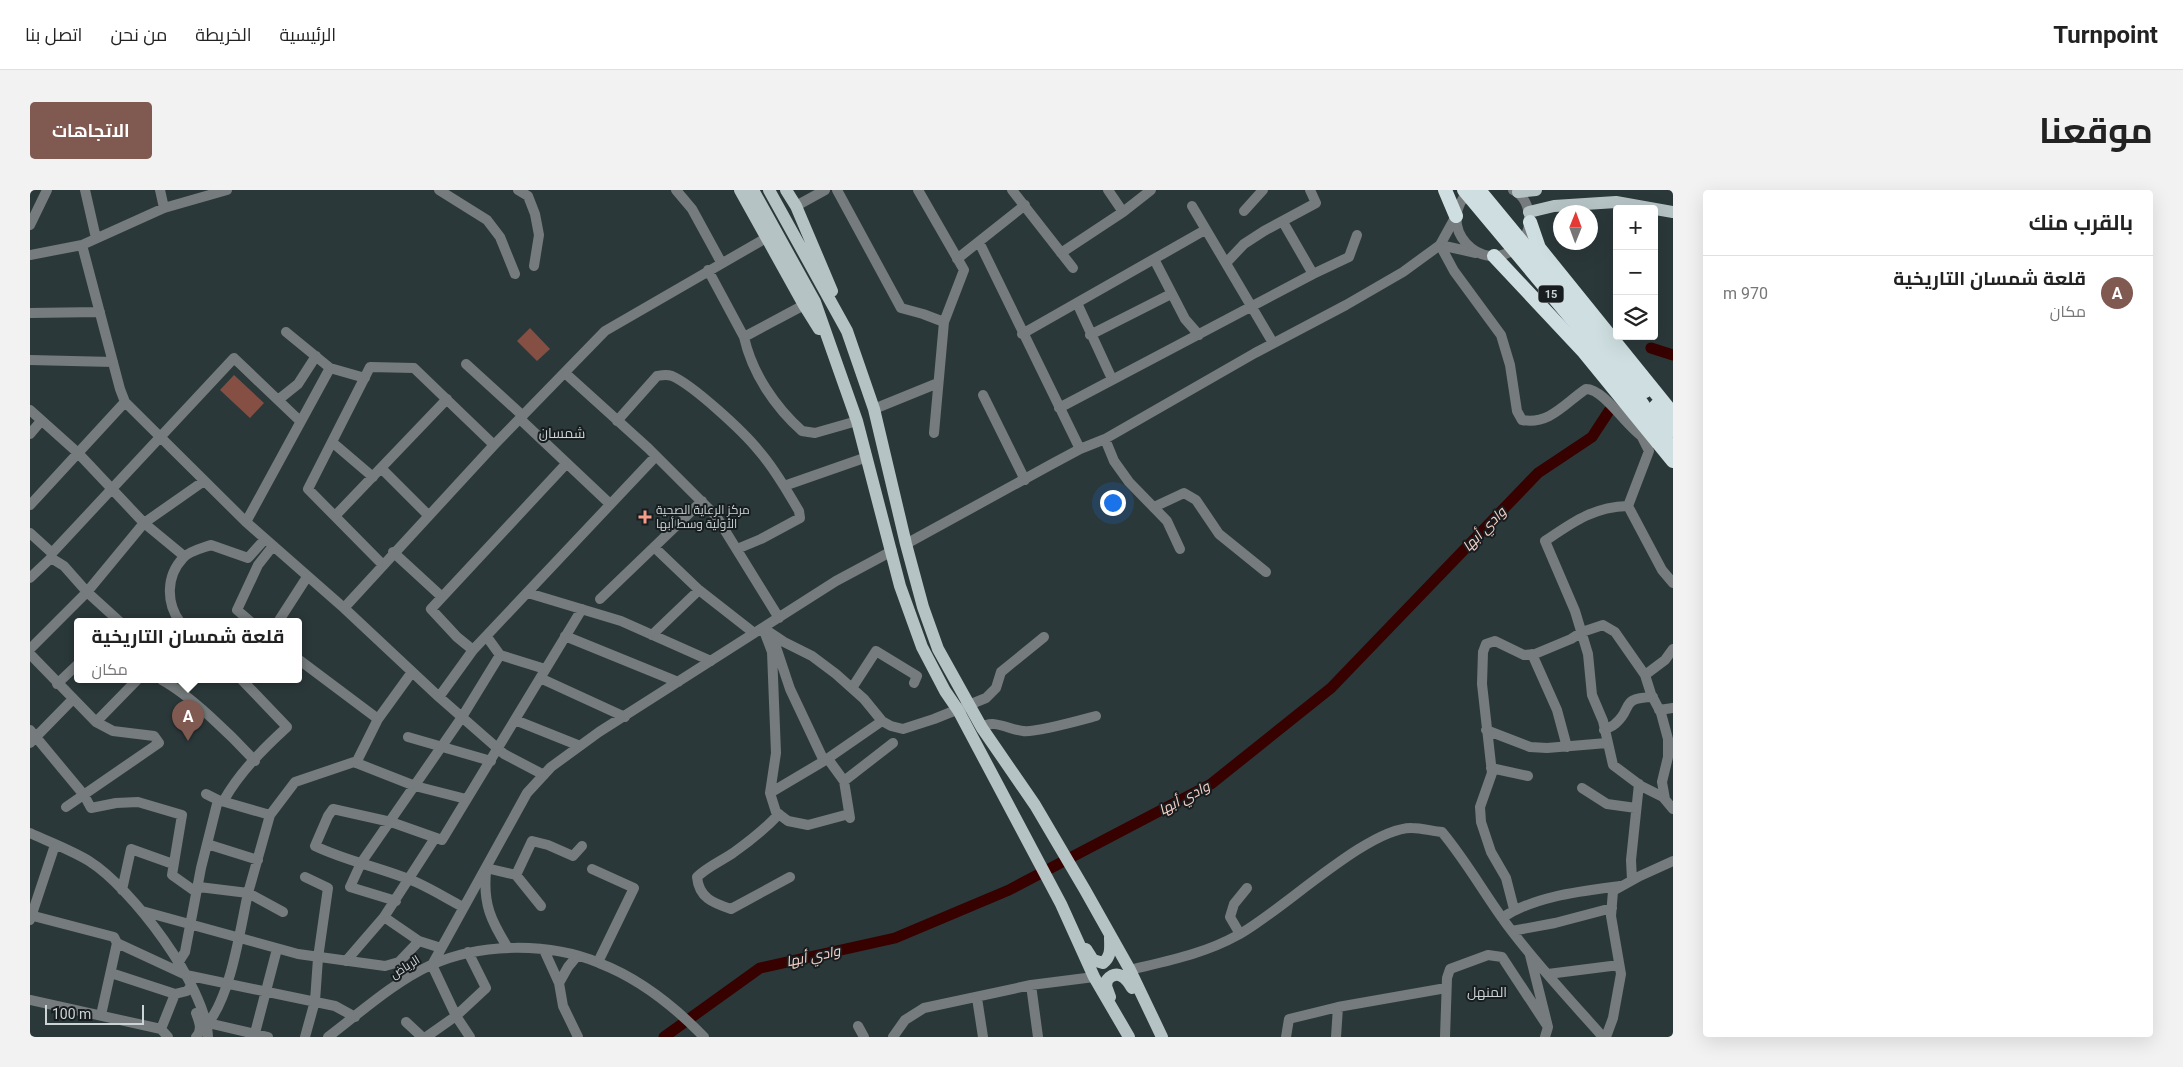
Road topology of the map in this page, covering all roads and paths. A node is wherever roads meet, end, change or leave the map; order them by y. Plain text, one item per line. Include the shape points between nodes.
1 (46, 190) edge
2 (85, 190) edge
3 (160, 190) edge
4 (227, 190) edge
5 (439, 190) edge
6 (518, 190) edge
7 (676, 190) edge
8 (740, 190) edge
9 (744, 190) edge
10 (753, 190) edge
11 (769, 190) edge
12 (782, 190) edge
13 (786, 190) edge
14 (825, 190) edge
15 (837, 190) edge
16 (918, 190) edge
17 (1012, 190) edge
18 (1108, 190) edge
19 (1151, 190) edge
20 (1263, 190) edge
21 (1310, 190) edge
22 (1445, 190) edge
23 (1464, 190) edge
24 (1471, 190) edge
25 (1479, 190) edge
26 (1536, 190) edge
27 (1516, 191) edge
28 (1025, 205) junction
29 (796, 206) junction
30 (1192, 206) dead end
31 (164, 208) junction
32 (751, 210) junction
33 (1123, 212) junction
34 (1244, 212) dead end
35 (1673, 212) edge
36 (1456, 216) junction
37 (1529, 217) junction
38 (1283, 222) junction
39 (30, 225) edge
40 (1205, 230) junction
41 (1357, 235) dead end
42 (96, 238) junction
43 (766, 238) junction
44 (979, 242) junction
45 (82, 245) junction
46 (1440, 245) junction
47 (1061, 253) junction
48 (30, 255) edge
49 (1489, 255) junction
50 (956, 259) junction
51 (1154, 259) junction
52 (721, 262) junction
53 (1226, 263) junction
54 (534, 266) dead end
55 (1073, 268) dead end
56 (708, 270) junction
57 (515, 274) dead end
58 (1313, 274) junction
59 (1171, 294) junction
60 (1077, 303) junction
61 (804, 305) junction
62 (1253, 307) junction
63 (100, 312) junction
64 (30, 313) edge
65 (944, 322) junction
66 (847, 331) junction
67 (286, 332) dead end
68 (1022, 334) junction
69 (1090, 335) junction
70 (1198, 335) junction
71 (744, 337) junction
72 (1273, 343) junction
73 (832, 349) junction
74 (316, 356) junction
75 (30, 360) edge
76 (113, 362) junction
77 (466, 364) dead end
78 (330, 368) junction
79 (565, 373) junction
80 (365, 378) junction
81 (1112, 380) junction
82 (938, 383) junction
83 (983, 395) dead end
84 (1641, 395) junction
85 (447, 399) junction
86 (278, 400) junction
87 (125, 402) junction
88 (1060, 408) junction
89 (874, 409) junction
90 (30, 410) edge
91 (1673, 414) edge
92 (521, 417) junction
93 (41, 421) junction
94 (300, 421) junction
95 (617, 421) junction
96 (857, 421) junction
97 (1673, 430) edge
98 (934, 433) dead end
99 (30, 434) edge
100 (160, 437) junction
101 (1642, 437) junction
102 (1105, 439) junction
103 (332, 442) junction
104 (494, 444) junction
105 (1657, 444) junction
106 (1080, 449) junction
107 (1673, 449) edge
108 (78, 453) junction
109 (656, 456) junction
110 (867, 457) junction
111 (1673, 461) edge
112 (566, 464) junction
113 (381, 468) junction
114 (373, 477) junction
115 (204, 480) junction
116 (1025, 480) junction
117 (784, 486) junction
118 (113, 489) junction
119 (702, 501) junction
120 (610, 504) junction
121 (30, 505) edge
122 (1628, 506) junction
123 (1154, 507) junction
124 (428, 515) junction
125 (335, 516) junction
126 (246, 522) junction
127 (144, 523) junction
128 (30, 533) edge
129 (269, 542) junction
130 (906, 544) junction
131 (654, 547) junction
132 (736, 549) junction
133 (1180, 549) dead end
134 (892, 551) junction
135 (393, 552) junction
136 (51, 556) junction
137 (184, 556) junction
138 (382, 564) junction
139 (1266, 572) dead end
140 (307, 577) junction
141 (30, 578) edge
142 (1673, 583) edge
143 (699, 590) junction
144 (87, 592) junction
145 (528, 593) junction
146 (442, 597) junction
147 (600, 599) dead end
148 (344, 608) junction
149 (582, 609) junction
150 (116, 618) edge
151 (178, 618) edge
152 (246, 618) edge
153 (281, 618) edge
154 (779, 618) junction
155 (763, 631) junction
156 (1582, 632) junction
157 (652, 635) junction
158 (565, 636) junction
159 (486, 637) junction
160 (1044, 637) dead end
161 (30, 649) edge
162 (1673, 649) edge
163 (472, 650) junction
164 (30, 654) edge
165 (1532, 654) junction
166 (500, 655) junction
167 (711, 661) junction
168 (302, 662) edge
169 (74, 668) edge
170 (412, 672) junction
171 (542, 673) junction
172 (1645, 675) junction
173 (678, 682) junction
174 (134, 683) edge
175 (168, 683) edge
176 (245, 683) edge
177 (914, 683) dead end
178 (57, 684) junction
179 (852, 688) junction
180 (438, 697) junction
181 (1653, 697) junction
182 (73, 699) junction
183 (963, 707) junction
184 (1673, 708) edge
185 (1660, 710) junction
186 (1096, 716) dead end
187 (462, 717) junction
188 (625, 717) junction
189 (378, 719) junction
190 (515, 720) junction
191 (882, 721) junction
192 (96, 722) junction
193 (982, 728) junction
194 (1486, 730) junction
195 (1604, 730) junction
196 (1670, 735) edge
197 (32, 736) edge
198 (408, 737) dead end
199 (893, 743) dead end
200 (1607, 743) junction
201 (580, 746) junction
202 (442, 747) junction
203 (1567, 747) junction
204 (499, 749) junction
205 (826, 760) junction
206 (255, 761) junction
207 (491, 761) junction
208 (356, 763) junction
209 (1491, 768) junction
210 (1668, 774) edge
211 (544, 775) junction
212 (1528, 776) dead end
213 (844, 781) junction
214 (1639, 784) junction
215 (415, 786) junction
216 (1582, 788) dead end
217 (770, 793) junction
218 (206, 794) dead end
219 (84, 795) junction
220 (1665, 799) junction
221 (221, 800) junction
222 (466, 800) junction
223 (66, 808) dead end
224 (1636, 808) junction
225 (1673, 809) edge
226 (778, 814) junction
227 (270, 815) junction
228 (391, 822) junction
229 (30, 833) edge
230 (435, 838) junction
231 (207, 844) junction
232 (55, 845) junction
233 (582, 846) dead end
234 (258, 860) junction
235 (1673, 861) edge
236 (361, 862) junction
237 (173, 864) junction
238 (486, 868) junction
239 (592, 869) dead end
240 (516, 875) junction
241 (304, 877) dead end
242 (790, 877) dead end
243 (409, 880) junction
244 (1632, 880) junction
245 (1621, 886) junction
246 (1247, 888) dead end
247 (122, 890) junction
248 (198, 890) junction
249 (248, 893) junction
250 (396, 901) junction
251 (541, 906) dead end
252 (463, 908) junction
253 (1612, 908) junction
254 (1514, 909) junction
255 (142, 911) junction
256 (283, 912) dead end
257 (30, 917) edge
258 (384, 917) junction
259 (1502, 918) junction
260 (191, 925) junction
261 (1072, 928) junction
262 (1512, 931) junction
263 (1240, 934) junction
264 (1110, 935) junction
265 (238, 937) junction
266 (419, 941) junction
267 (117, 943) junction
268 (441, 948) junction
269 (508, 948) junction
270 (278, 949) junction
271 (544, 950) junction
272 (468, 952) junction
273 (1530, 954) junction
274 (578, 956) junction
275 (318, 958) junction
276 (346, 961) junction
277 (598, 962) junction
278 (178, 963) junction
279 (432, 965) junction
280 (1619, 965) junction
281 (1130, 970) junction
282 (111, 972) junction
283 (1548, 974) junction
284 (186, 975) junction
285 (1094, 977) junction
286 (227, 982) junction
287 (560, 983) junction
288 (1031, 985) junction
289 (1446, 988) junction
290 (189, 989) junction
291 (265, 991) junction
292 (175, 994) junction
293 (976, 998) junction
294 (30, 1000) edge
295 (315, 1001) junction
296 (1338, 1007) junction
297 (100, 1015) junction
298 (355, 1016) junction
299 (456, 1016) junction
300 (1152, 1017) junction
301 (1118, 1019) junction
302 (406, 1022) dead end
303 (208, 1023) junction
304 (858, 1026) dead end
305 (160, 1029) junction
306 (1546, 1032) edge
307 (255, 1033) junction
308 (703, 1035) edge
309 (1447, 1036) edge
310 (168, 1037) edge
311 (196, 1037) edge
312 (208, 1037) edge
313 (268, 1037) edge
314 (305, 1037) edge
315 (328, 1037) edge
316 (422, 1037) edge
317 (426, 1037) edge
318 (470, 1037) edge
319 (578, 1037) edge
320 (864, 1037) edge
321 (893, 1037) edge
322 (983, 1037) edge
323 (1038, 1037) edge
324 (1129, 1037) edge
325 (1162, 1037) edge
326 (1286, 1037) edge
327 (1336, 1037) edge
328 (1605, 1037) edge

1 - 39 street
2 - 42 street
3 - 31 street
4 - 31 street
5 - 57 street via 486,220 500,237
6 - 54 street via 528,196 539,235
7 - 52 street via 692,209
8 - 32 main road
9 - 32 main road
10 - 73 main road via 815,302
11 - 66 main road
12 - 29 main road
13 - 29 main road
14 - 29 street
15 - 65 street via 900,308
16 - 50 street
17 - 28 street
18 - 33 street
19 - 33 street
20 - 34 street
21 - 38 street via 1316,203
22 - 36 highway
23 - 84 highway, 15, bridge
24 - 36 street via 1459,205
25 - 84 highway, 15, bridge
26 - 27 main road
27 - 37 street via 1525,201
28 - 44 street
28 - 47 street
29 - 66 main road
30 - 40 street
31 - 42 street
32 - 43 main road
33 - 47 street
35 - 37 main road via 1616,202 1554,206
36 - 46 street
36 - 49 street via 1460,236 1466,244
37 - 49 street via 1522,242 1509,251
37 - 91 highway via 1539,248
38 - 53 street via 1244,244
38 - 58 street
40 - 51 street
40 - 53 street
41 - 58 street via 1349,257
42 - 45 street
43 - 52 street
43 - 61 main road
44 - 50 street
44 - 68 street
45 - 48 street
45 - 63 street
46 - 49 street
46 - 72 street via 1385,283
46 - 101 street via 1454,271 1501,335 1510,364 1515,405 1522,420 1533,422 1549,418 1586,389 1593,389
47 - 55 street
49 - 105 highway via 1584,352
50 - 65 street via 964,270
51 - 59 street
51 - 60 street
52 - 56 street
53 - 62 street
56 - 71 street
56 - 79 street via 605,331
58 - 62 street
59 - 69 street
59 - 70 street
60 - 68 street
60 - 69 street
61 - 71 street
61 - 73 main road
62 - 70 street
62 - 72 street
63 - 64 street
63 - 76 street
65 - 82 street
66 - 89 main road
67 - 74 street
68 - 88 street
69 - 81 street
70 - 81 street
71 - 96 street via 760,379 778,406 802,431 815,433
72 - 102 street
73 - 96 main road
74 - 78 street
74 - 86 street via 298,384
75 - 76 street
76 - 87 street
77 - 92 street
78 - 80 street
78 - 94 street
79 - 92 street
79 - 95 street
80 - 85 street via 370,367 414,368
80 - 103 street
81 - 88 street
82 - 89 street
82 - 98 street
83 - 116 street
84 - 97 highway, 15
84 - 107 highway, 15
85 - 104 street
85 - 113 street
86 - 94 street
86 - 100 street via 234,358
87 - 100 street
87 - 108 street
88 - 106 street
89 - 130 main road
90 - 93 street
92 - 104 street
92 - 112 street
93 - 99 street
93 - 108 street
94 - 126 street
95 - 109 street
95 - 117 street via 657,376 674,377 725,417 758,449
96 - 110 main road
100 - 115 street
100 - 118 street
101 - 105 street
101 - 122 street via 1649,451
102 - 106 street
102 - 123 street via 1114,461 1129,482
103 - 114 street
103 - 125 street via 308,489
104 - 124 street
105 - 111 highway
106 - 116 street
108 - 118 street
108 - 121 street
109 - 119 street
109 - 120 street
110 - 117 street
110 - 134 main road
112 - 120 street
112 - 146 street
113 - 114 street
113 - 124 street
114 - 125 street
115 - 126 street
115 - 127 street
116 - 130 street
117 - 132 street via 800,518
118 - 127 street
118 - 136 street
119 - 131 street
119 - 132 street via 716,516
120 - 145 street
122 - 142 street via 1662,570
122 - 156 street via 1610,507 1582,516 1545,541
123 - 133 street via 1167,521
123 - 139 street via 1184,493 1196,500 1219,534
124 - 135 street
125 - 138 street
126 - 129 street
127 - 137 street
127 - 144 street
128 - 136 street
129 - 137 street via 248,558 211,545
129 - 140 street
129 - 152 street via 237,610
130 - 183 main road via 923,607
131 - 143 street
131 - 147 street
132 - 154 street
134 - 154 street via 836,581
134 - 183 main road via 900,586 922,647 945,692
135 - 138 street
135 - 146 street
136 - 141 street
136 - 144 street
137 - 151 street via 172,575 169,597
138 - 148 street
140 - 148 street
140 - 153 street
143 - 155 street
143 - 157 street
144 - 150 street
144 - 161 street
145 - 149 street
145 - 159 street
146 - 163 street via 431,609
148 - 170 street
149 - 157 street
149 - 158 street
154 - 155 street
155 - 167 street
155 - 179 street via 812,656
155 - 205 street
155 - 217 street via 772,652 776,736
156 - 165 street via 1550,649
156 - 172 street via 1603,625 1615,632
156 - 195 street via 1592,695
157 - 167 street
158 - 171 street
158 - 173 street
159 - 163 street
159 - 166 street
160 - 183 street via 1001,672 996,688 986,698
162 - 172 street via 1665,660
163 - 180 street
164 - 178 street
165 - 194 street via 1524,654 1495,641 1486,644 1482,684
165 - 203 street via 1557,710
166 - 171 street
166 - 187 street
167 - 173 street
168 - 189 street
169 - 178 street
170 - 180 street
170 - 189 street
171 - 188 street
171 - 190 street
172 - 181 street
173 - 188 street
174 - 192 street
175 - 206 street
176 - 206 street via 287,727
177 - 179 street via 917,676 876,651
178 - 182 street
179 - 191 street
180 - 187 street
181 - 185 street
181 - 195 street via 1629,702 1616,724
182 - 192 street
182 - 197 street
183 - 191 street via 902,729
183 - 193 main road
183 - 261 main road via 1014,817
184 - 185 street
185 - 196 street
186 - 193 street via 1025,732 992,724
187 - 202 street
187 - 204 street
188 - 201 street
189 - 208 street
190 - 201 street
190 - 204 street
191 - 205 street
192 - 219 street via 113,731 154,736 159,743
193 - 264 main road via 1035,806
194 - 203 street via 1530,747
194 - 209 street
195 - 200 street
196 - 210 street
197 - 219 street
198 - 202 street
199 - 213 street
200 - 203 street
200 - 214 street via 1613,765
201 - 211 street
202 - 207 street
202 - 215 street
204 - 207 street
204 - 211 street
205 - 213 street
205 - 217 street
206 - 221 street
207 - 222 street
208 - 215 street
208 - 227 street via 295,782
209 - 212 street
209 - 254 street via 1480,807 1481,822 1491,852 1506,878
210 - 220 street via 1662,782
211 - 238 street via 527,793
213 - 226 street via 849,816 808,825 788,821
214 - 220 street
214 - 224 street
215 - 222 street
215 - 228 street
216 - 224 street via 1607,804
217 - 226 street
218 - 221 street
219 - 223 street
219 - 237 street via 91,808 138,802 182,815
220 - 225 street
221 - 227 street
221 - 231 street
222 - 230 street via 442,840
224 - 244 street
226 - 242 street via 764,829 697,877 698,887 704,897 731,909
227 - 234 street
228 - 230 street
228 - 236 street
228 - 236 street via 333,809 315,846
229 - 232 street
230 - 243 street
231 - 234 street
231 - 248 street
232 - 247 street via 89,861
232 - 257 street
233 - 240 street via 573,856 532,841
234 - 249 street
235 - 244 street
236 - 243 street
236 - 250 street via 350,887
237 - 247 street via 131,849
237 - 248 street via 172,875
238 - 240 street
238 - 252 street
238 - 269 street via 484,892 487,909
239 - 277 street via 634,888
240 - 251 street
241 - 275 street via 328,888
243 - 250 street
243 - 252 street
244 - 245 street
245 - 253 street via 1613,891
245 - 254 street via 1576,891
246 - 263 street via 1234,904 1230,917
247 - 255 street
248 - 249 street
248 - 260 street
249 - 256 street
249 - 265 street
250 - 258 street
252 - 268 street
253 - 262 street
253 - 280 street
254 - 259 street
255 - 260 street
255 - 278 street via 161,934
257 - 267 street via 114,937
258 - 266 street
258 - 276 street
259 - 262 street
259 - 263 street via 1442,832 1411,828 1390,832 1348,856
260 - 265 street
260 - 278 street via 185,952
261 - 264 main road via 1097,962 1108,960
261 - 285 main road
262 - 273 street
263 - 281 street via 1190,956
264 - 281 main road
265 - 270 street
265 - 286 street
266 - 268 street
266 - 276 street via 392,965
267 - 282 street
267 - 284 street
268 - 279 street
269 - 271 street, الرياض
269 - 272 street, الرياض
270 - 275 street
270 - 291 street
271 - 274 street, الرياض
271 - 287 street
272 - 279 street, الرياض
272 - 299 street via 486,988
273 - 283 street
273 - 306 street
274 - 277 street, الرياض
274 - 287 street
275 - 276 street
275 - 295 street
277 - 308 street, الرياض via 677,1011
278 - 284 street
279 - 298 street, الرياض
279 - 299 street
280 - 283 street
280 - 328 street via 1621,974 1613,1018
281 - 300 main road
282 - 292 street
282 - 297 street
283 - 328 street
284 - 286 street
284 - 290 street
285 - 288 street
285 - 301 main road
286 - 291 street
286 - 303 street via 216,1013
287 - 319 street via 563,1006
288 - 293 street
288 - 323 street
289 - 296 street
289 - 306 street via 1450,969 1488,955 1502,958
289 - 309 street
290 - 292 street
290 - 303 street
290 - 311 street via 200,1023
291 - 295 street
291 - 307 street
292 - 305 street
293 - 321 street via 924,1008 905,1020
293 - 322 street
294 - 297 street
295 - 298 street
295 - 314 street
296 - 326 street via 1289,1019
296 - 327 street
297 - 305 street
298 - 315 street, الرياض
299 - 317 street
299 - 318 street
300 - 301 main road via 1124,976 1118,974 1111,975 1106,986
300 - 325 main road
301 - 324 main road
302 - 316 street
303 - 307 street
303 - 312 street
304 - 320 street
305 - 310 street
307 - 313 street

